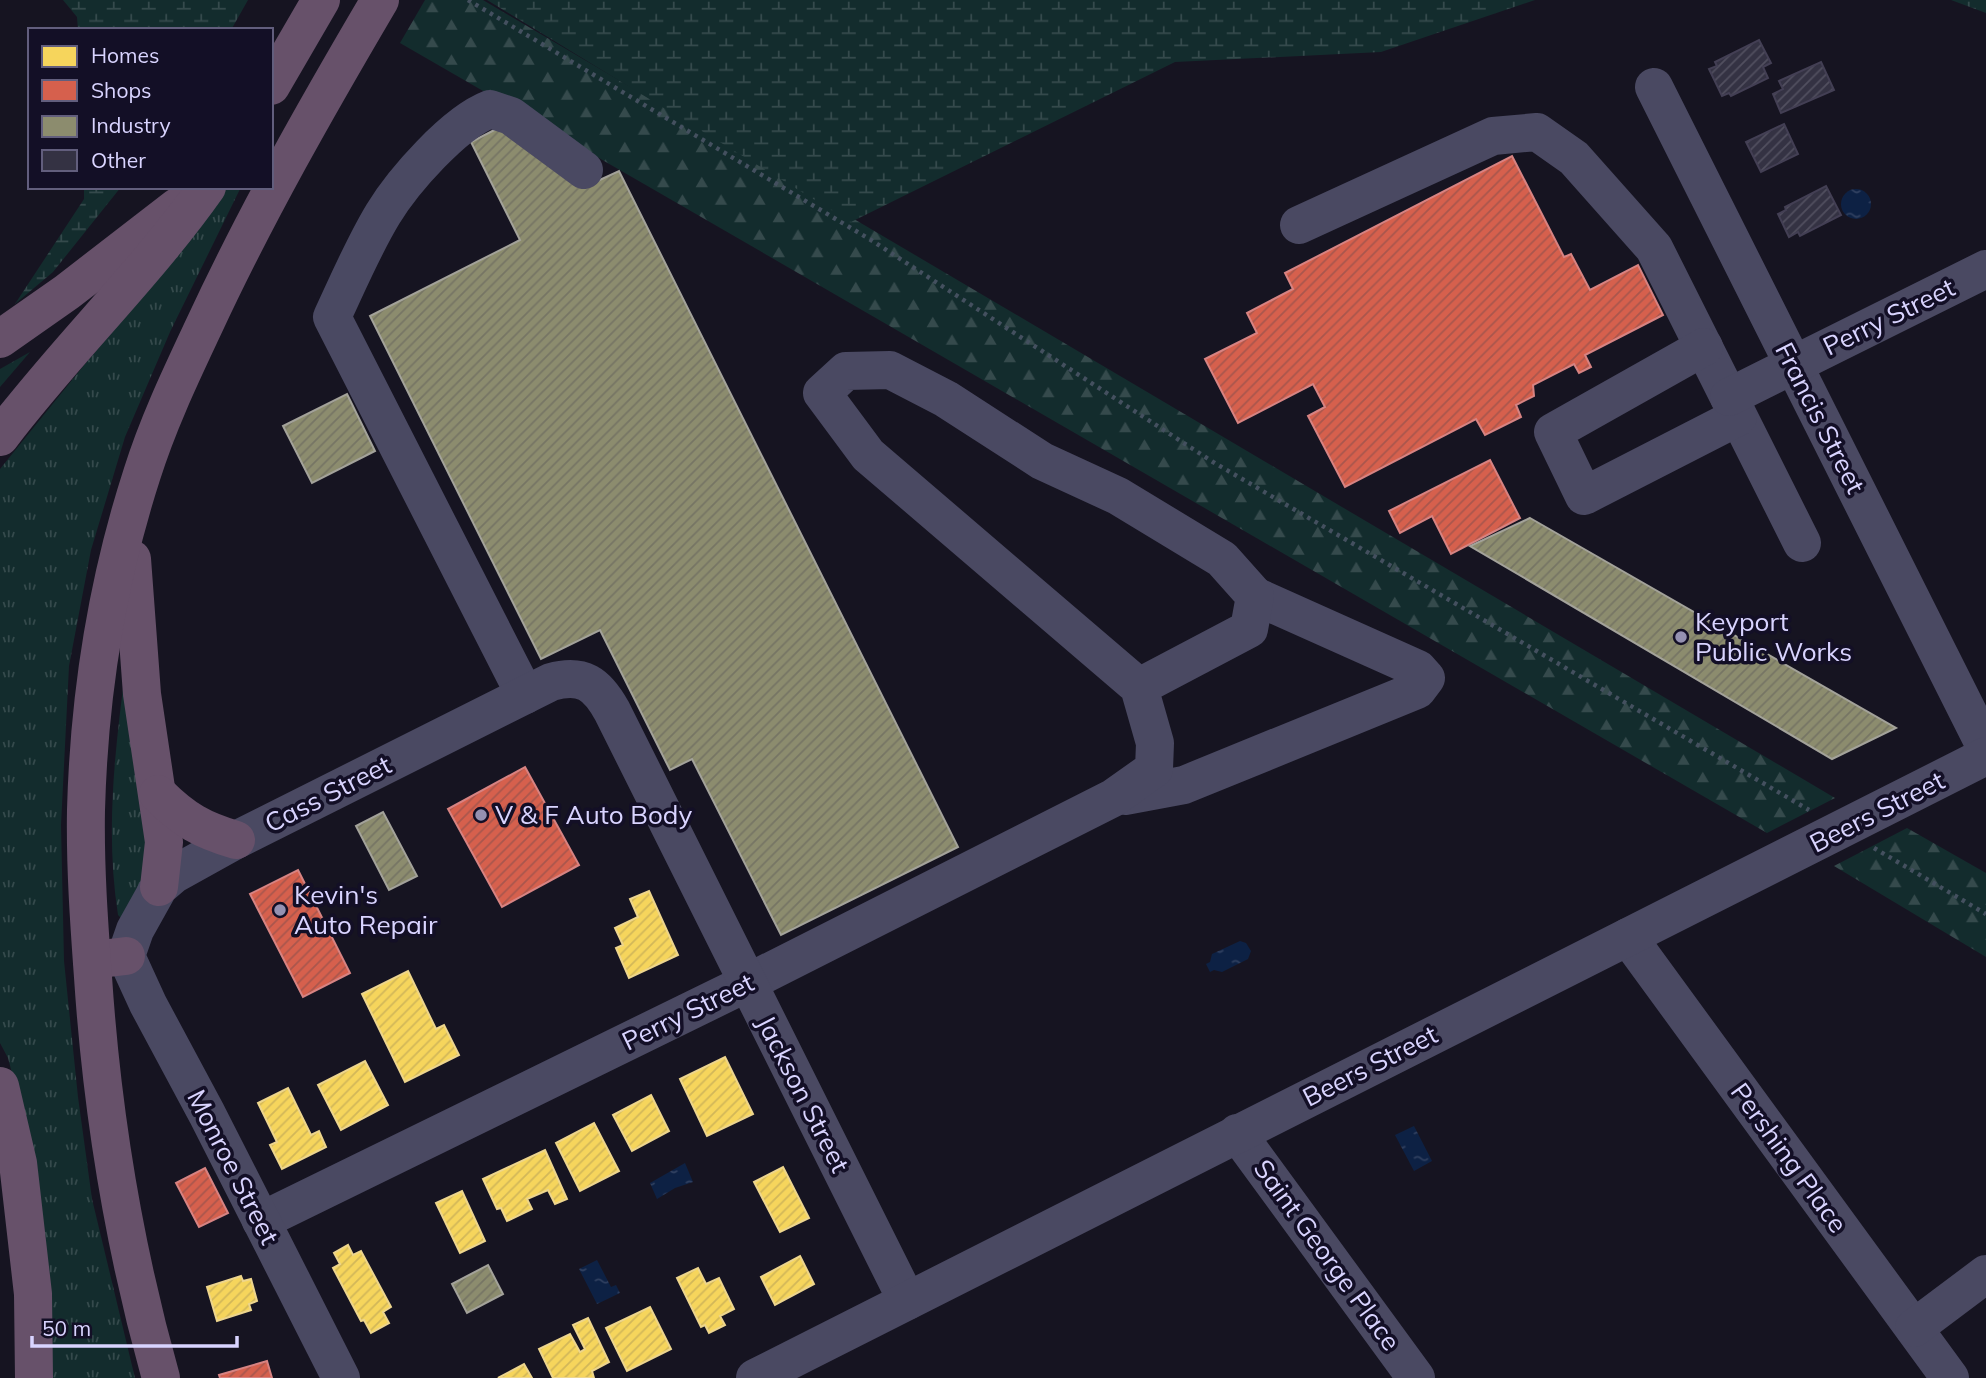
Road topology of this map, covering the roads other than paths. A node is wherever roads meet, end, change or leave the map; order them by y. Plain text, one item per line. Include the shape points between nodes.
1 (321, 0) edge
2 (380, 0) edge
3 (273, 83) edge
4 (1654, 87) dead end
5 (584, 170) dead end
6 (273, 188) edge
7 (202, 189) edge
8 (204, 189) edge
9 (272, 189) edge
10 (1299, 225) dead end
11 (1986, 269) edge
12 (0, 339) edge
13 (1704, 347) junction
14 (1793, 365) junction
15 (1734, 407) junction
16 (0, 437) edge
17 (129, 519) junction
18 (1802, 543) dead end
19 (1255, 596) junction
20 (571, 678) joint
21 (1139, 687) junction
22 (525, 695) junction
23 (1986, 748) edge
24 (1986, 756) edge
25 (159, 794) junction
26 (1113, 798) junction
27 (236, 840) junction
28 (159, 887) junction
29 (1628, 937) junction
30 (109, 958) junction
31 (747, 983) junction
32 (0, 1086) edge
33 (1237, 1133) junction
34 (20, 1196) junction
35 (261, 1221) junction
36 (1986, 1274) edge
37 (907, 1301) junction
38 (1914, 1328) junction
39 (815, 1365) edge
40 (20, 1378) edge
41 (34, 1378) edge
42 (161, 1378) edge
43 (341, 1378) edge
44 (755, 1378) edge
45 (1416, 1378) edge
46 (1950, 1378) edge

1 - 3 highway
2 - 6 highway
4 - 14 street, Francis Street
5 - 22 street via 511,116 490,109 477,114 430,153 383,214 332,317
7 - 12 highway
8 - 16 highway via 149,263
9 - 17 highway via 159,426
10 - 13 street via 1493,136 1537,132 1574,158 1654,248
11 - 14 street, Perry Street
13 - 15 street
13 - 15 street, Perry Street via 1553,432 1584,496
14 - 15 street, Perry Street
14 - 23 street, Francis Street
15 - 18 street
17 - 25 highway via 142,694
17 - 30 highway via 107,615 92,713 86,811 87,875
19 - 21 street via 1249,629
19 - 21 street via 1222,559 1118,496 1042,461 946,399 890,370 846,372 822,393 868,455
19 - 26 street via 1418,668 1426,678 1417,690 1184,785
20 - 22 street, Cass Street
20 - 31 street, Jackson Street via 590,683 606,700
21 - 26 street via 1155,743 1154,769
22 - 27 street, Cass Street
24 - 29 street, Beers Street
25 - 27 highway via 187,821
25 - 28 highway via 164,842
26 - 31 street, Perry Street
27 - 28 street, Cass Street
28 - 30 street, Cass Street via 135,930
29 - 33 street, Beers Street
29 - 38 street, Pershing Place
30 - 35 street, Monroe Street via 148,1004
30 - 42 highway via 100,1063 131,1258
31 - 35 street, Perry Street
31 - 37 street, Jackson Street
32 - 34 highway via 12,1128
33 - 37 street, Beers Street
33 - 45 street, Saint George Place
34 - 40 highway
34 - 41 highway via 33,1294
35 - 43 street, Monroe Street
36 - 38 street
37 - 39 street, Beers Street
38 - 46 street, Pershing Place
39 - 44 street, Beers Street

